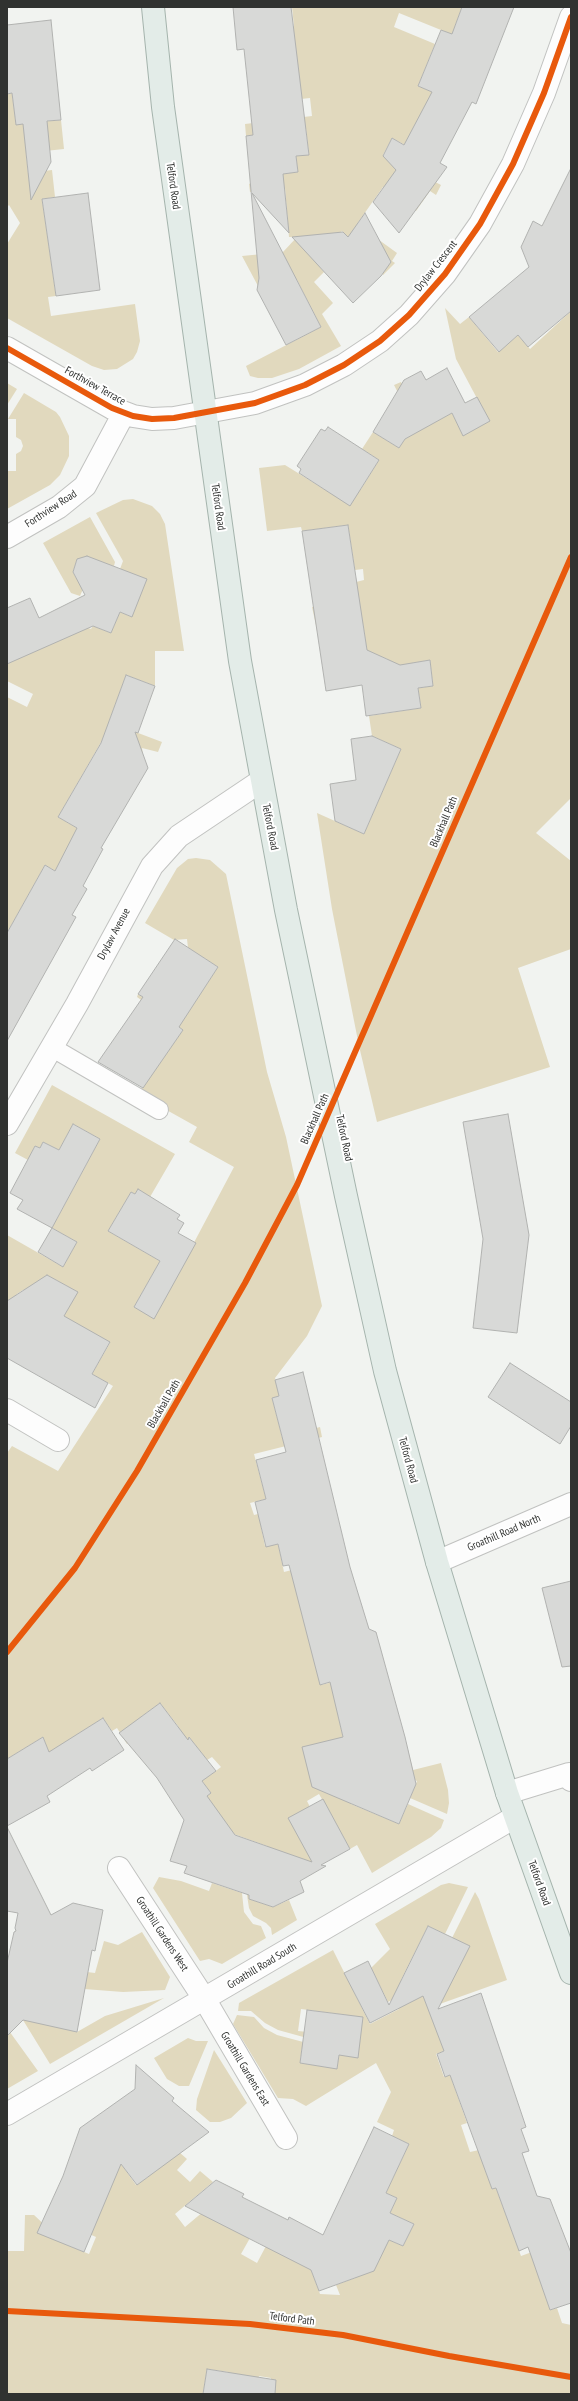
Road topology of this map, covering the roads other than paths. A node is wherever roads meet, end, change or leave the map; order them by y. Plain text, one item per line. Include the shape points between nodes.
1 (153, 7) edge
2 (571, 17) edge
3 (7, 348) edge
4 (124, 413) junction
5 (204, 413) junction
6 (7, 537) edge
7 (261, 781) junction
8 (52, 1048) junction
9 (159, 1110) dead end
10 (7, 1124) edge
11 (7, 1410) edge
12 (58, 1440) dead end
13 (571, 1504) edge
14 (436, 1562) junction
15 (571, 1780) edge
16 (507, 1793) junction
17 (515, 1817) junction
18 (119, 1868) dead end
19 (571, 1973) edge
20 (205, 2000) junction
21 (7, 2114) edge
22 (286, 2138) dead end

1 - 5 main road, Telford Road via 163,107
2 - 5 street, Drylaw Crescent via 544,93 513,164 476,230 445,274 409,315 380,341 320,378 254,403
3 - 4 street, Forthview Terrace
4 - 5 street, Forthview Terrace via 142,418 163,419
4 - 6 street, Forthview Road via 84,486 59,506
5 - 7 main road, Telford Road via 240,661
7 - 8 street, Drylaw Avenue via 179,836 152,866
7 - 14 main road, Telford Road via 312,1038 384,1371
8 - 9 lane
8 - 10 street, Drylaw Avenue
11 - 12 street
13 - 14 street, Groathill Road North
14 - 16 main road, Telford Road
15 - 16 street via 569,1774
16 - 17 main road, Telford Road
17 - 19 main road, Telford Road
17 - 20 street, Groathill Road South
18 - 20 street, Groathill Gardens West
20 - 21 street, Groathill Road South
20 - 22 street, Groathill Gardens East

